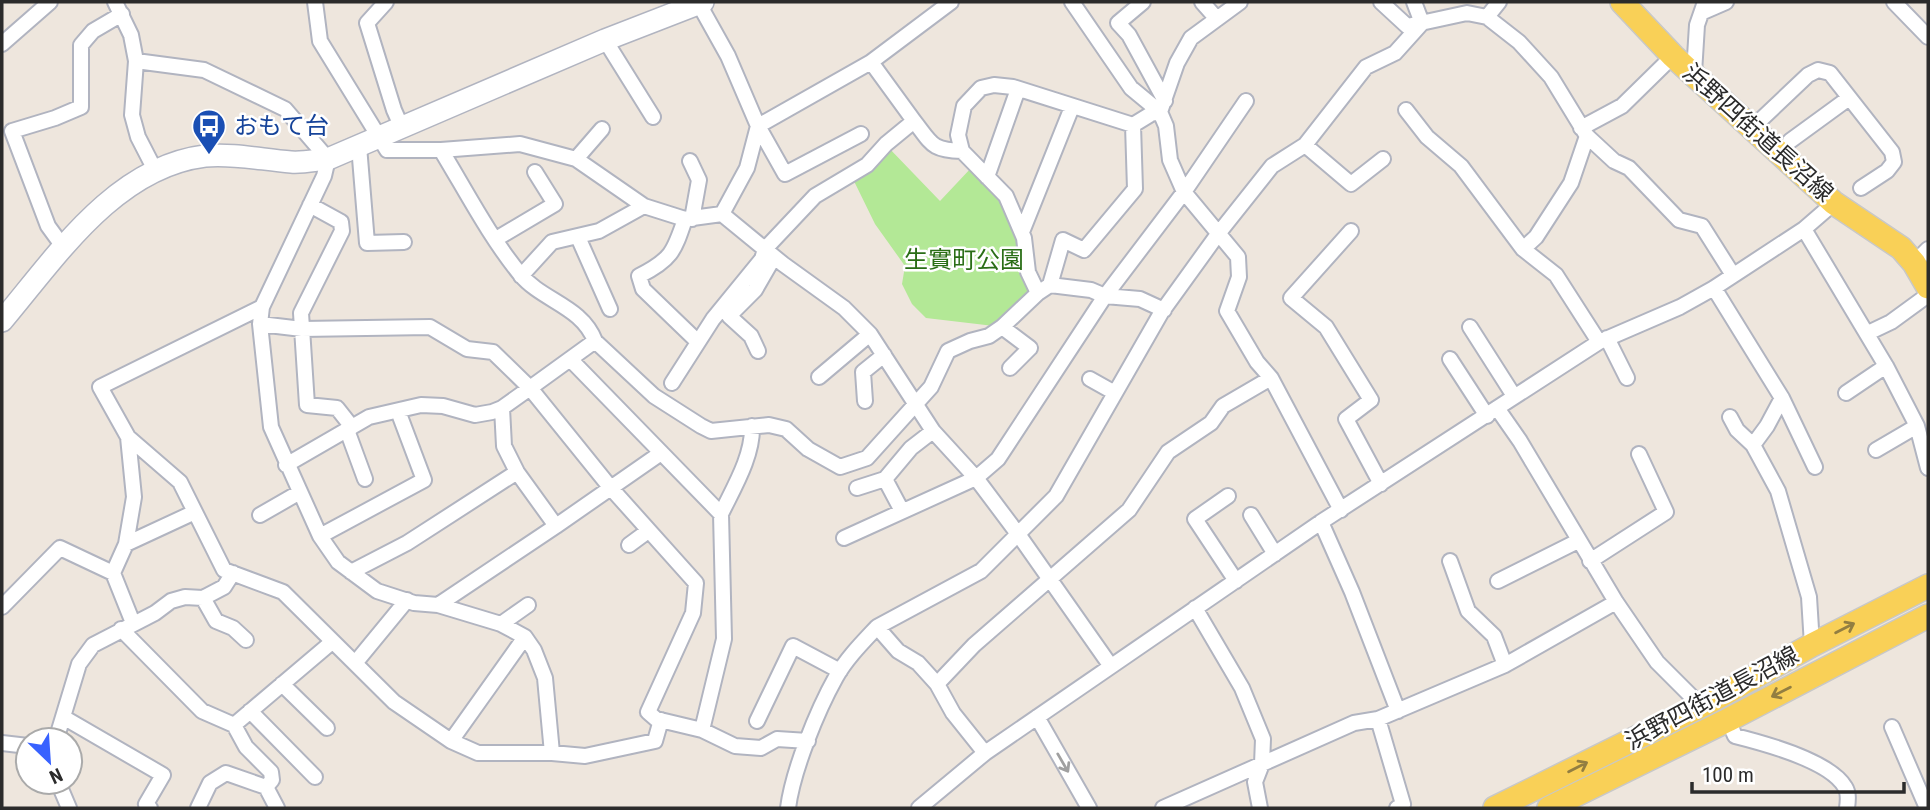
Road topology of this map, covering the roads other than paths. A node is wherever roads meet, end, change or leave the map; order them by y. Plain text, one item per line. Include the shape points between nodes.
1 (50, 2) edge
2 (315, 2) edge
3 (386, 2) edge
4 (951, 2) edge
5 (1072, 2) edge
6 (1143, 2) edge
7 (1202, 2) edge
8 (1240, 2) edge
9 (1381, 2) edge
10 (1414, 2) edge
11 (1499, 2) edge
12 (1622, 2) edge
13 (1726, 2) edge
14 (1894, 2) edge
15 (701, 3) edge
16 (1704, 7) edge
17 (118, 8) edge
18 (664, 9) edge
19 (1486, 17) junction
20 (1217, 19) junction
21 (1422, 23) junction
22 (1928, 37) edge
23 (605, 40) junction
24 (2, 44) edge
25 (1673, 55) junction
26 (136, 61) junction
27 (870, 62) junction
28 (1693, 73) junction
29 (1018, 89) junction
30 (1849, 98) junction
31 (1246, 101) dead end
32 (1072, 107) junction
33 (1163, 107) junction
34 (1406, 110) dead end
35 (653, 117) dead end
36 (914, 121) junction
37 (1133, 125) junction
38 (758, 126) junction
39 (402, 128) junction
40 (603, 129) dead end
41 (1751, 129) junction
42 (1584, 132) junction
43 (861, 134) dead end
44 (1790, 141) dead end
45 (369, 142) junction
46 (1305, 145) junction
47 (441, 150) junction
48 (962, 151) junction
49 (328, 159) junction
50 (576, 159) junction
51 (1383, 159) dead end
52 (690, 161) dead end
53 (155, 170) junction
54 (535, 172) dead end
55 (987, 177) junction
56 (1861, 188) dead end
57 (1184, 192) junction
58 (1834, 203) junction
59 (310, 205) junction
60 (644, 206) junction
61 (722, 214) junction
62 (688, 219) junction
63 (1804, 229) junction
64 (1351, 231) dead end
65 (1022, 232) junction
66 (1217, 234) junction
67 (578, 237) junction
68 (496, 239) junction
69 (404, 242) dead end
70 (64, 248) junction
71 (1523, 249) junction
72 (769, 253) junction
73 (1921, 256) edge
74 (1733, 275) junction
75 (522, 276) junction
76 (1928, 287) edge
77 (1714, 288) junction
78 (1044, 289) junction
79 (1928, 295) edge
80 (1105, 296) junction
81 (262, 307) junction
82 (610, 309) dead end
83 (1164, 310) junction
84 (2, 321) edge
85 (260, 324) junction
86 (1002, 327) junction
87 (1470, 327) dead end
88 (302, 329) junction
89 (1868, 333) junction
90 (870, 334) junction
91 (1603, 340) junction
92 (596, 341) junction
93 (698, 342) junction
94 (758, 351) dead end
95 (884, 355) junction
96 (570, 359) junction
97 (1450, 359) dead end
98 (1886, 366) junction
99 (1010, 368) dead end
100 (819, 377) dead end
101 (1271, 378) junction
102 (1627, 378) dead end
103 (1090, 379) dead end
104 (673, 383) dead end
105 (530, 388) junction
106 (1115, 393) junction
107 (1846, 393) dead end
108 (1514, 396) junction
109 (1782, 398) junction
110 (865, 401) dead end
111 (915, 403) junction
112 (502, 408) junction
113 (398, 411) junction
114 (1492, 412) junction
115 (1730, 417) dead end
116 (752, 426) junction
117 (1917, 426) junction
118 (350, 429) junction
119 (933, 431) junction
120 (128, 437) junction
121 (1753, 445) junction
122 (1876, 450) dead end
123 (661, 453) junction
124 (1639, 454) dead end
125 (286, 465) junction
126 (1815, 467) dead end
127 (1928, 468) edge
128 (517, 472) junction
129 (976, 478) junction
130 (365, 479) dead end
131 (885, 479) junction
132 (1381, 484) junction
133 (610, 487) junction
134 (857, 488) dead end
135 (300, 492) junction
136 (1228, 495) dead end
137 (1340, 510) junction
138 (902, 511) junction
139 (195, 512) junction
140 (721, 514) junction
141 (260, 515) dead end
142 (1251, 515) dead end
143 (1321, 522) junction
144 (556, 526) junction
145 (648, 531) junction
146 (1018, 534) junction
147 (320, 536) junction
148 (844, 538) dead end
149 (1578, 541) junction
150 (126, 544) junction
151 (629, 545) dead end
152 (1275, 554) junction
153 (1450, 561) dead end
154 (1590, 561) junction
155 (351, 572) junction
156 (113, 573) junction
157 (233, 573) junction
158 (1049, 578) junction
159 (1236, 581) junction
160 (1497, 581) dead end
161 (1928, 586) edge
162 (203, 598) junction
163 (407, 600) junction
164 (1616, 602) junction
165 (438, 605) junction
166 (528, 605) dead end
167 (2, 607) edge
168 (1195, 608) junction
169 (1928, 616) edge
170 (501, 624) junction
171 (127, 626) junction
172 (877, 628) junction
173 (525, 637) junction
174 (246, 640) dead end
175 (332, 642) junction
176 (1812, 645) junction
177 (356, 662) junction
178 (1110, 665) junction
179 (1505, 665) junction
180 (840, 671) junction
181 (282, 684) junction
182 (937, 684) junction
183 (1701, 706) junction
184 (250, 711) junction
185 (1398, 711) junction
186 (1037, 717) junction
187 (63, 718) junction
188 (1378, 719) junction
189 (660, 720) junction
190 (1728, 720) junction
191 (757, 721) dead end
192 (234, 724) junction
193 (60, 726) edge
194 (1892, 727) dead end
195 (327, 728) dead end
196 (702, 730) junction
197 (451, 741) junction
198 (808, 741) junction
199 (552, 753) junction
200 (985, 753) junction
201 (1262, 764) junction
202 (315, 777) dead end
203 (1550, 781) junction
204 (266, 787) junction
205 (1557, 807) edge
206 (150, 808) edge
207 (198, 808) edge
208 (277, 808) edge
209 (788, 808) edge
210 (919, 808) edge
211 (1089, 808) edge
212 (1163, 808) edge
213 (1261, 808) edge
214 (1397, 808) edge
215 (1495, 808) edge
216 (1847, 808) edge
217 (1927, 808) edge

1 - 24 street
2 - 45 street via 320,41
3 - 39 street via 367,23
4 - 27 street
5 - 33 street via 1131,88
6 - 33 street via 1118,23 1129,35
7 - 20 street
8 - 20 street
9 - 21 street via 1406,26
10 - 21 street
11 - 19 street
12 - 25 main road, 浜野四街道長沼線
13 - 16 street
14 - 22 street
15 - 18 street
15 - 38 street
16 - 28 street via 1697,25
17 - 26 street via 131,35
17 - 70 street via 81,45 81,107 12,131 48,226
18 - 23 street
19 - 21 street via 1467,13
19 - 42 street via 1519,42 1551,77
20 - 33 street via 1191,38 1177,63
21 - 46 street via 1395,53 1366,67
23 - 35 street
23 - 39 street
25 - 28 main road, 浜野四街道長沼線
25 - 42 street via 1622,106
26 - 49 street via 204,70 285,109
26 - 53 street via 132,115
27 - 36 street
27 - 38 street
28 - 41 main road, 浜野四街道長沼線
29 - 32 street
29 - 48 street via 981,88 964,106 958,135
29 - 55 street
30 - 41 street via 1830,73 1818,70
30 - 44 street
30 - 56 street via 1892,152 1894,162
31 - 57 street
32 - 37 street
32 - 65 street
33 - 37 street
33 - 57 street via 1170,160
34 - 71 street via 1427,138 1461,166
36 - 48 street via 934,147
36 - 72 street via 867,165 815,196
37 - 78 street via 1135,189 1084,250 1063,240
38 - 43 street via 785,174
38 - 61 street via 747,168
39 - 45 street
40 - 50 street
41 - 58 main road, 浜野四街道長沼線
42 - 71 street via 1571,183
42 - 74 street via 1614,161 1629,168 1679,220 1702,226
45 - 47 street via 387,150
45 - 49 street
45 - 69 street via 367,243
46 - 51 street via 1351,184
46 - 66 street via 1272,166
47 - 50 street via 520,144
47 - 68 street
48 - 55 street
49 - 53 street via 295,162 209,156
49 - 59 street
50 - 60 street
52 - 62 street via 699,180
53 - 70 street via 98,213
54 - 68 street via 555,204
55 - 65 street via 1006,196
57 - 66 street
57 - 80 street
58 - 63 street
58 - 73 main road, 浜野四街道長沼線 via 1901,248
59 - 81 street
59 - 88 street via 341,222 342,231 301,313
60 - 62 street
60 - 67 street via 623,220
61 - 62 street
61 - 72 street
62 - 93 street via 675,250 639,276 643,289
63 - 74 street
63 - 89 street
64 - 132 street via 1291,298 1326,327 1371,400 1346,419
65 - 78 street via 1028,272
66 - 83 street
66 - 101 street via 1238,257 1239,276 1227,311
67 - 75 street via 552,242
67 - 82 street
68 - 75 street
70 - 84 street
71 - 91 street via 1556,275
72 - 90 street via 844,308
72 - 93 street
72 - 94 street via 755,290 729,316 751,336
73 - 76 main road, 浜野四街道長沼線
74 - 77 street
75 - 92 street via 570,309 590,328
77 - 91 street
77 - 109 street
78 - 80 street via 1091,290
78 - 86 street
79 - 89 street
80 - 83 street via 1140,299
80 - 129 street via 998,459
81 - 85 street
81 - 120 street via 100,387
83 - 106 street
85 - 88 street
85 - 125 street via 271,427
86 - 99 street via 1030,348
86 - 111 street via 948,351 931,387
87 - 108 street
88 - 105 street via 430,327 467,349 493,352
88 - 118 street via 307,405 337,408
89 - 98 street
90 - 95 street
90 - 100 street
91 - 102 street
91 - 108 street
92 - 96 street
92 - 116 street via 654,396 711,432
93 - 104 street
95 - 110 street via 863,372
95 - 111 street
96 - 105 street
96 - 123 street
97 - 114 street
98 - 107 street
98 - 117 street
101 - 137 street
101 - 158 street via 1223,406 1211,422 1168,452 1129,510
103 - 106 street
105 - 112 street
105 - 133 street
106 - 146 street via 1056,496
108 - 114 street
109 - 121 street
109 - 126 street
111 - 116 street via 867,458 840,467 808,449 786,429
111 - 119 street
112 - 113 street via 475,415 443,406
112 - 128 street via 504,446
113 - 118 street via 369,416
113 - 147 street via 425,480
114 - 132 street
114 - 149 street via 1520,441
115 - 121 street
116 - 140 street via 738,479
117 - 122 street
117 - 127 street
118 - 125 street
118 - 130 street
119 - 129 street
119 - 131 street via 911,448
120 - 139 street via 180,482
120 - 150 street via 134,497
121 - 176 street via 1788,518 1809,597
123 - 133 street
123 - 140 street
124 - 154 street via 1666,512
125 - 135 street
128 - 144 street
128 - 155 street via 407,544
129 - 138 street
129 - 146 street
131 - 134 street
131 - 138 street
132 - 137 street
133 - 144 street
133 - 145 street
135 - 141 street
135 - 147 street
136 - 159 street via 1195,519
137 - 143 street
138 - 148 street
139 - 150 street
139 - 157 street via 223,570
140 - 196 street via 724,639
142 - 152 street
143 - 152 street
143 - 185 street
144 - 165 street
145 - 151 street
145 - 189 street via 696,583 693,613 649,712
146 - 158 street
146 - 172 street via 981,571
147 - 155 street
149 - 154 street
149 - 160 street
150 - 156 street
152 - 159 street
153 - 179 street via 1468,611 1494,636
154 - 164 street
155 - 163 street via 376,591
156 - 167 street via 60,548
156 - 171 street
157 - 162 street via 224,587
157 - 175 street via 283,592
158 - 178 street
158 - 182 street
159 - 168 street
176 -> 161 main road, 浜野四街道長沼線
162 - 171 street via 171,601
162 - 174 street via 216,621
163 - 165 street
163 - 177 street
164 - 179 street
164 - 183 street via 1657,662
165 - 170 street
166 - 170 street
168 - 178 street
168 - 201 street via 1242,688 1263,739
169 -> 190 main road, 浜野四街道長沼線
170 - 173 street
171 - 187 street via 84,655
171 - 192 street via 202,710
172 - 180 street
172 - 182 street
173 - 197 street
173 - 199 street via 545,678
175 - 177 street
175 - 181 street
176 - 183 main road, 浜野四街道長沼線
177 - 197 street via 394,702
178 - 186 street
179 - 185 street
180 - 191 street via 793,646
180 - 198 street
181 - 184 street
181 - 195 street
182 - 200 street
203 -> 183 main road, 浜野四街道長沼線
184 - 192 street
184 - 202 street
185 - 188 street
186 - 200 street
186 -> 211 street
187 - 193 street
187 - 206 street via 163,775 146,804
188 - 201 street via 1354,723
188 - 214 street via 1403,804
189 - 196 street
189 - 199 street via 656,741 585,756
190 - 205 main road, 浜野四街道長沼線
190 - 216 street via 1735,736 1799,756 1835,776 1847,790
192 - 204 street via 246,747 271,772
194 - 217 street
196 - 198 street via 735,746 761,748 777,739
197 - 199 street via 478,753
198 - 209 street
200 - 210 street
201 - 212 street
201 - 213 street via 1255,782
203 - 205 street
203 - 215 main road, 浜野四街道長沼線
204 - 207 street via 226,774 210,783
204 - 208 street

